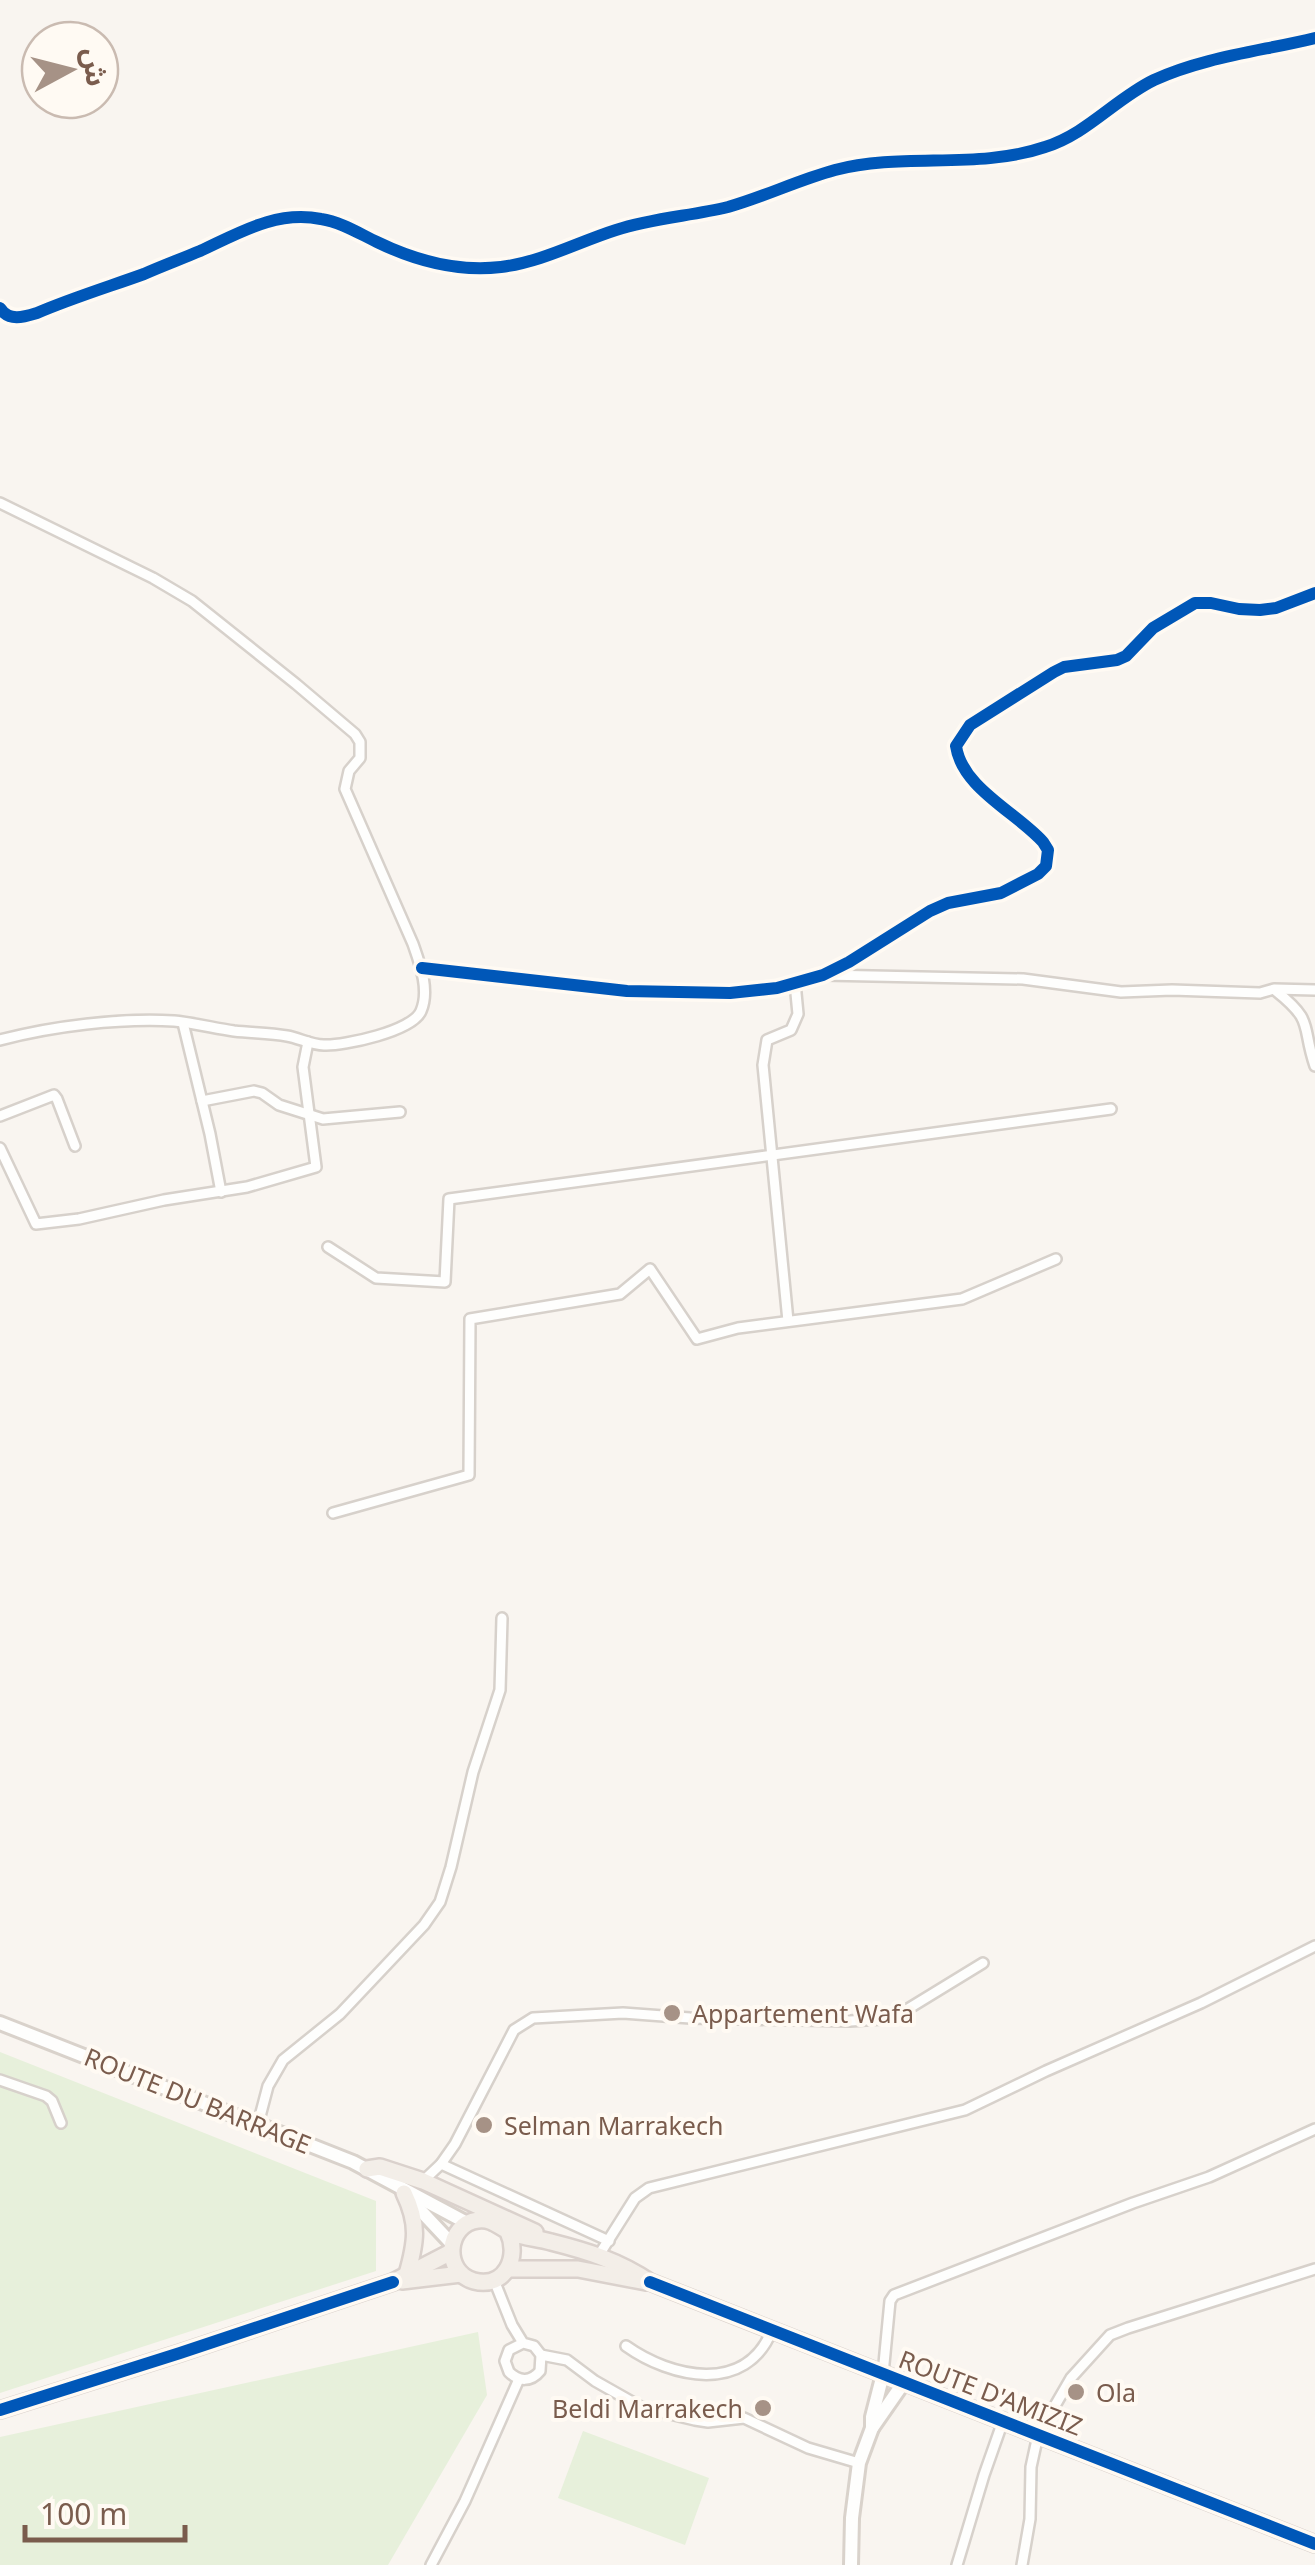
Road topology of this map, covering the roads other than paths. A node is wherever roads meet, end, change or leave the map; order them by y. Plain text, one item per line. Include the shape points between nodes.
1 (1315, 38) edge
2 (0, 308) edge
3 (0, 503) edge
4 (1315, 593) edge
5 (422, 968) junction
6 (823, 975) junction
7 (795, 983) junction
8 (1274, 989) junction
9 (1315, 990) edge
10 (183, 1023) junction
11 (0, 1040) edge
12 (308, 1042) junction
13 (1315, 1066) edge
14 (202, 1101) junction
15 (1111, 1108) dead end
16 (400, 1112) dead end
17 (0, 1116) edge
18 (310, 1117) junction
19 (76, 1146) dead end
20 (0, 1148) edge
21 (772, 1155) junction
22 (221, 1192) junction
23 (328, 1247) dead end
24 (1056, 1259) dead end
25 (788, 1321) junction
26 (333, 1514) dead end
27 (502, 1618) dead end
28 (1315, 1946) edge
29 (983, 1963) dead end
30 (0, 2022) edge
31 (0, 2080) edge
32 (61, 2123) dead end
33 (258, 2124) junction
34 (1315, 2128) edge
35 (441, 2164) junction
36 (368, 2168) junction
37 (423, 2181) junction
38 (399, 2188) junction
39 (467, 2223) junction
40 (508, 2232) junction
41 (451, 2248) junction
42 (570, 2248) junction
43 (604, 2248) junction
44 (508, 2269) junction
45 (1315, 2269) edge
46 (461, 2274) junction
47 (400, 2278) junction
48 (494, 2280) junction
49 (650, 2282) junction
50 (772, 2330) junction
51 (518, 2344) junction
52 (626, 2346) dead end
53 (541, 2355) junction
54 (883, 2374) junction
55 (518, 2379) junction
56 (904, 2382) junction
57 (0, 2410) edge
58 (1004, 2422) junction
59 (872, 2428) junction
60 (1038, 2435) junction
61 (859, 2464) junction
62 (1315, 2544) edge
63 (432, 2565) edge
64 (851, 2565) edge
65 (957, 2565) edge
66 (1022, 2565) edge

1 - 2 street via 1177,71 1043,148 836,170 742,202 615,230 527,262 449,267 321,218 291,217 248,227 37,313 15,318
3 - 5 street via 192,601 355,734 360,758 345,788
4 - 6 street via 1260,610 1195,603 1154,628 1126,656 1064,667 970,726 956,746 964,768 1043,842 1046,866 1001,893 930,912
5 - 7 street via 626,992 730,992
5 - 12 street via 421,1011 407,1026 345,1043
6 - 7 street
6 - 8 street via 1023,979 1122,992
7 - 21 street via 798,1014 791,1030 767,1040 762,1066
8 - 9 street
8 - 13 street via 1305,1020
10 - 11 street via 89,1025
10 - 12 street
10 - 14 street
12 - 18 street via 303,1067
14 - 18 street via 254,1091
14 - 22 street
15 - 21 street
16 - 18 street
17 - 19 street via 54,1095
18 - 22 street via 316,1167
20 - 22 street via 36,1224
21 - 23 street via 449,1199 445,1282 376,1278
21 - 25 street
24 - 25 street via 962,1299
25 - 26 street via 698,1339 650,1269 620,1294 470,1319 469,1475
27 - 33 street via 500,1690 440,1902 340,2014 283,2060
28 - 43 street via 966,2110 649,2188 634,2198
29 - 35 street via 882,2020 623,2012 533,2018 514,2030
30 - 33 main road, ROUTE DU BARRAGE
31 - 32 street via 46,2096
33 - 36 main road, ROUTE DU BARRAGE
34 - 54 street via 1210,2177 894,2295
35 - 37 street
35 - 43 street
36 - 37 main road
36 - 38 main road, ROUTE DU BARRAGE
37 - 42 main road
38 - 39 main road, ROUTE DU BARRAGE
38 - 41 main road, ROUTE DU BARRAGE
38 - 47 main road via 416,2232
39 - 40 main road via 484,2219
39 - 41 main road
40 - 42 main road
40 - 44 main road via 514,2251
41 - 46 main road
41 - 47 main road
42 - 43 main road
43 - 49 main road
44 - 48 main road
44 - 49 main road via 578,2269
45 - 60 street via 1116,2332 1071,2378
46 - 47 main road
46 - 48 main road via 477,2282
47 - 57 main road
48 - 51 street
49 - 50 main road, ROUTE D'AMIZIZ
50 - 52 street via 751,2362 713,2374 662,2368
50 - 54 main road, ROUTE D'AMIZIZ
51 - 53 street via 534,2346
51 - 55 street via 505,2361
53 - 55 street via 536,2375
53 - 61 street via 567,2360 641,2407 695,2420 744,2418
54 - 56 main road, ROUTE D'AMIZIZ
54 - 59 main road
55 - 63 street
56 - 58 main road, ROUTE D'AMIZIZ
56 - 59 main road
58 - 60 main road, ROUTE D'AMIZIZ
58 - 65 street
59 - 61 main road
60 - 62 main road, ROUTE D'AMIZIZ
60 - 66 street
61 - 64 main road

